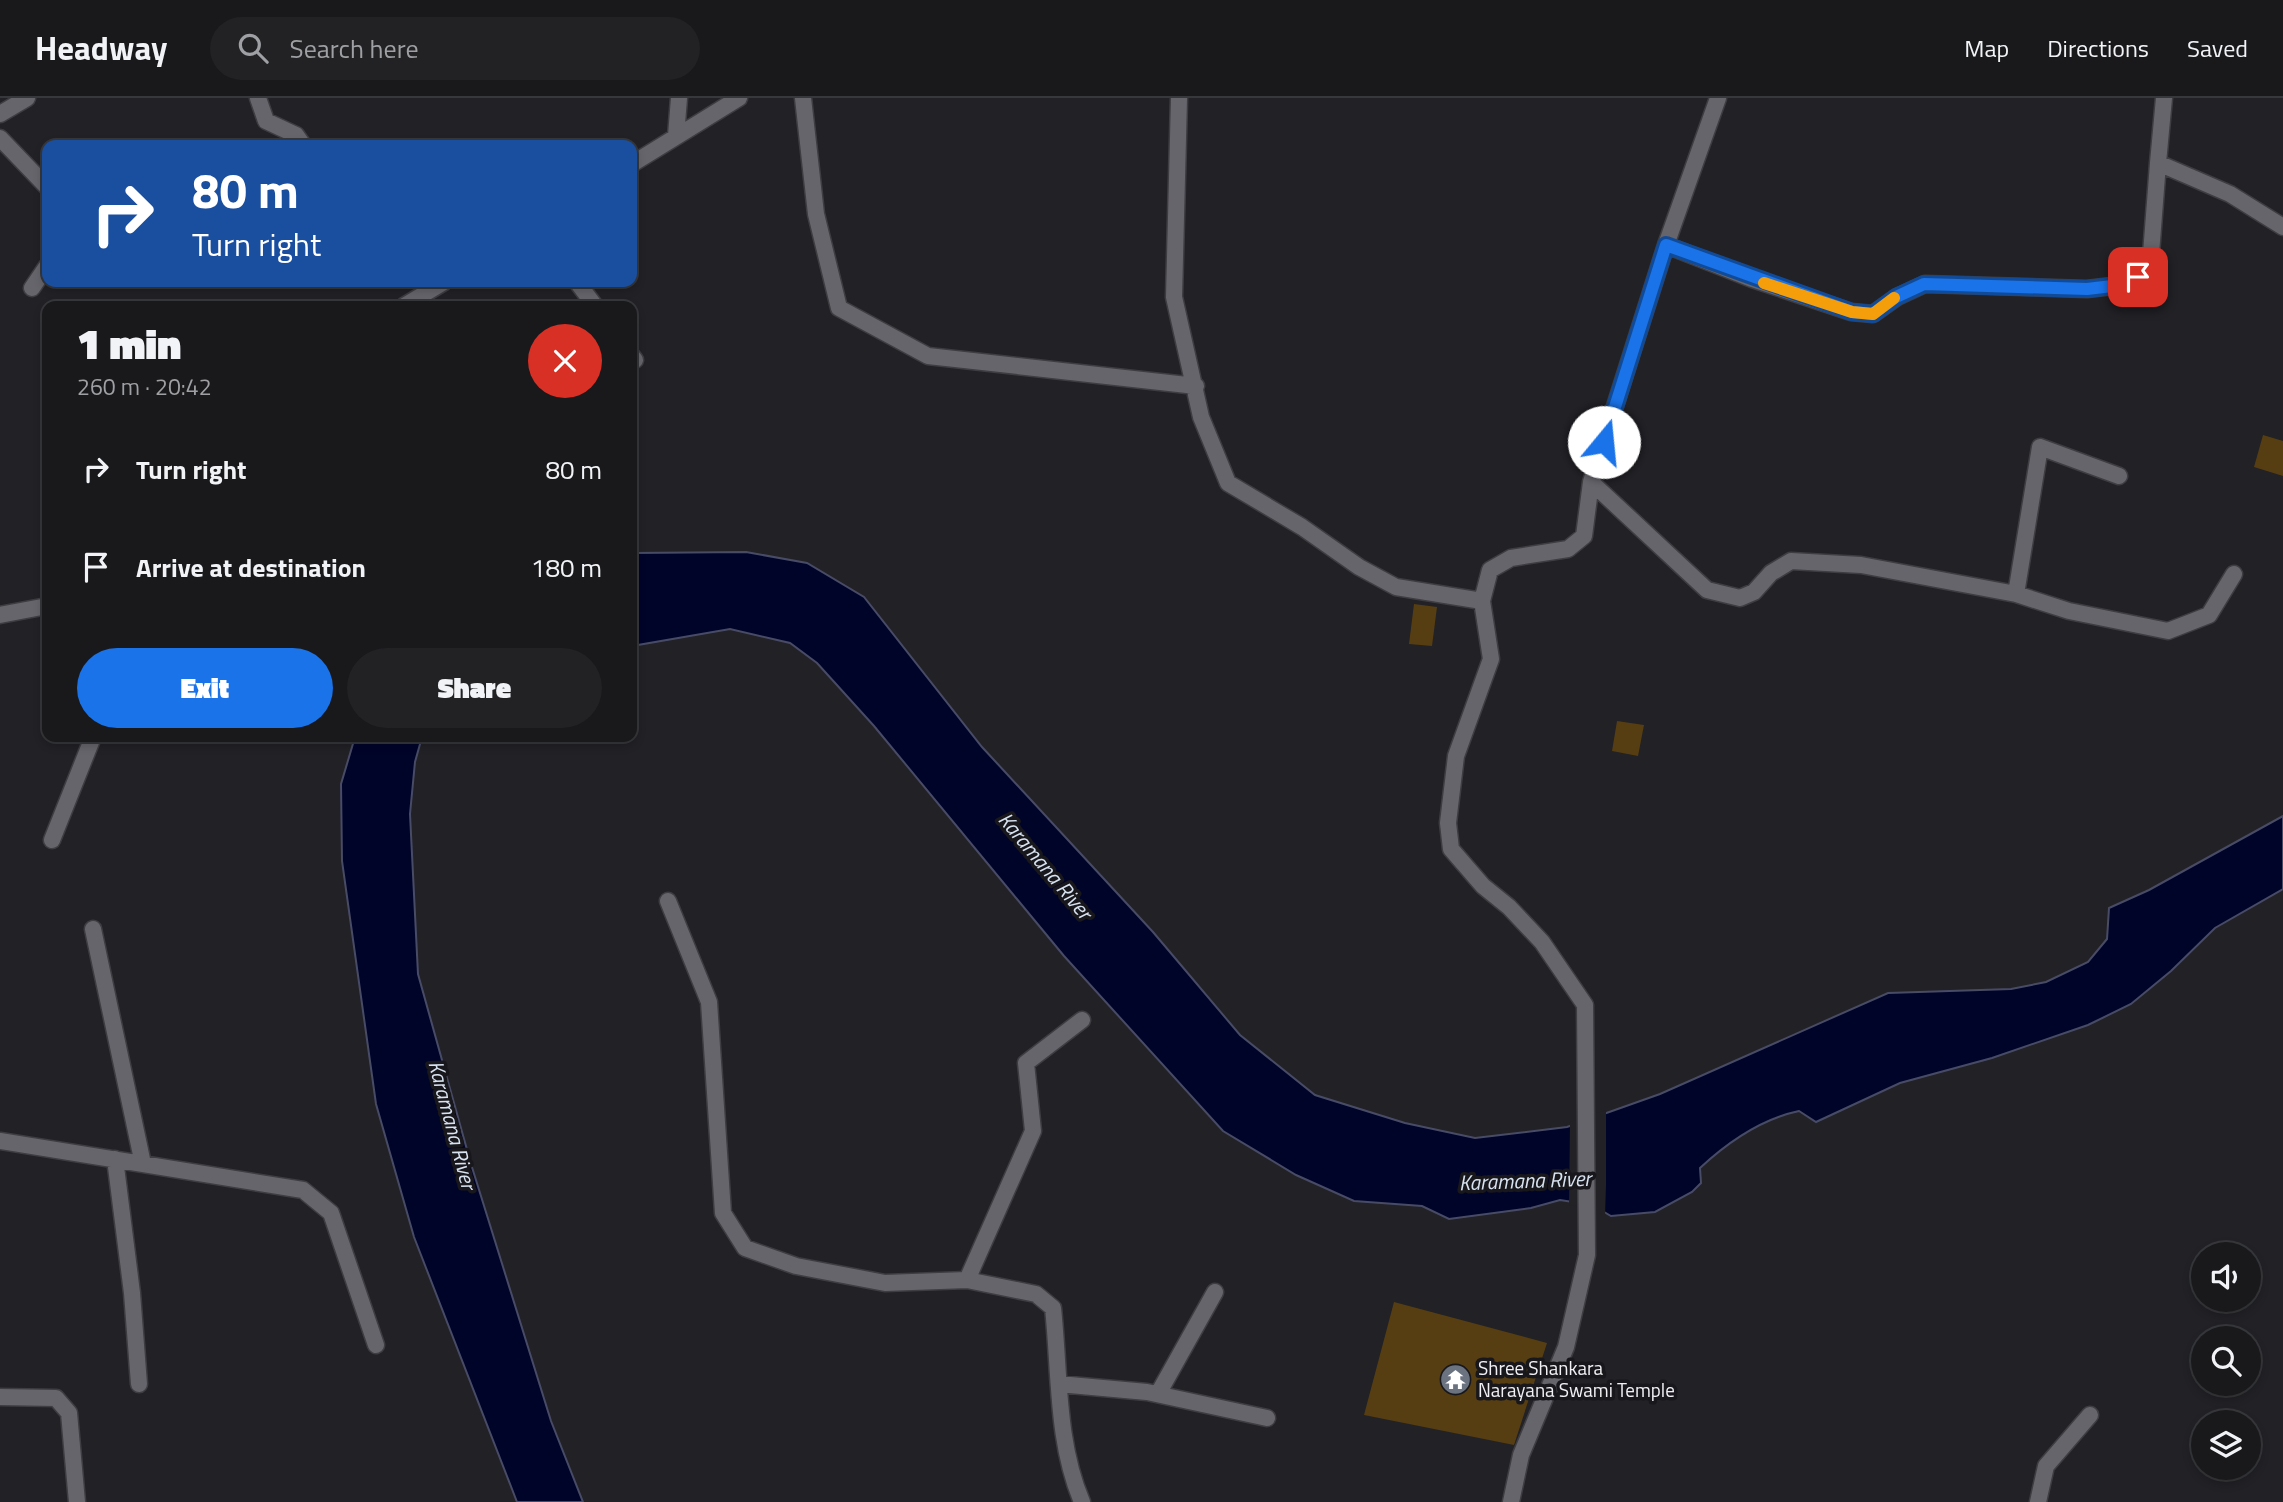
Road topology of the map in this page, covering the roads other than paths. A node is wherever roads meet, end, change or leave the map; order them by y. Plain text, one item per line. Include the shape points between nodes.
1 (26, 98) edge
2 (258, 98) edge
3 (679, 98) edge
4 (739, 98) edge
5 (803, 98) edge
6 (1179, 98) edge
7 (1718, 98) edge
8 (2164, 98) edge
9 (0, 114) edge
10 (676, 136) junction
11 (0, 138) edge
12 (300, 140) edge
13 (637, 161) edge
14 (2158, 163) junction
15 (42, 182) edge
16 (2283, 227) edge
17 (1666, 245) junction
18 (42, 273) edge
19 (32, 288) dead end
20 (1196, 386) junction
21 (2119, 476) dead end
22 (1591, 482) junction
23 (2234, 574) dead end
24 (2016, 594) junction
25 (1482, 601) junction
26 (42, 607) edge
27 (0, 615) edge
28 (91, 742) edge
29 (52, 840) dead end
30 (668, 901) dead end
31 (93, 929) dead end
32 (1082, 1020) dead end
33 (0, 1141) edge
34 (115, 1159) junction
35 (143, 1164) junction
36 (967, 1280) junction
37 (1215, 1292) dead end
38 (376, 1346) dead end
39 (138, 1384) dead end
40 (1059, 1384) junction
41 (1158, 1394) junction
42 (0, 1397) edge
43 (2090, 1415) dead end
44 (1267, 1418) dead end
45 (77, 1502) edge
46 (1082, 1502) edge
47 (1511, 1502) edge
48 (2038, 1502) edge

1 - 9 street
2 - 12 street via 266,121
3 - 10 street
4 - 10 street
5 - 20 street via 816,214 839,309 928,356
6 - 20 street via 1174,297
7 - 17 street
8 - 14 street
10 - 13 street
11 - 15 street
14 - 16 street via 2230,194
14 - 17 street via 2151,254 2138,277 2112,286 1924,284 1873,314 1852,312
17 - 22 street
18 - 19 street
20 - 25 street via 1201,417 1228,483 1396,587
21 - 24 street via 2040,447
22 - 24 street via 1707,590 1720,595 1740,598 1754,592 1771,573 1791,561 1861,565
22 - 25 street via 1584,536 1568,549 1511,558 1490,570
23 - 24 street via 2209,615 2168,631 2068,611
25 - 47 street via 1491,659 1456,756 1448,823 1451,849 1542,942 1585,1005 1587,1255 1566,1347 1521,1455
26 - 27 street
28 - 29 street
30 - 36 street via 709,1002 723,1213 745,1248 796,1266 885,1283
31 - 35 street
32 - 36 street via 1026,1063 1033,1131
33 - 34 street
34 - 35 street
34 - 39 street
35 - 38 street via 303,1190 331,1213
36 - 40 street via 1035,1294 1053,1308
37 - 41 street
40 - 41 street
40 - 46 street via 1070,1474
41 - 44 street
42 - 45 street via 56,1398 69,1413
43 - 48 street via 2046,1466

